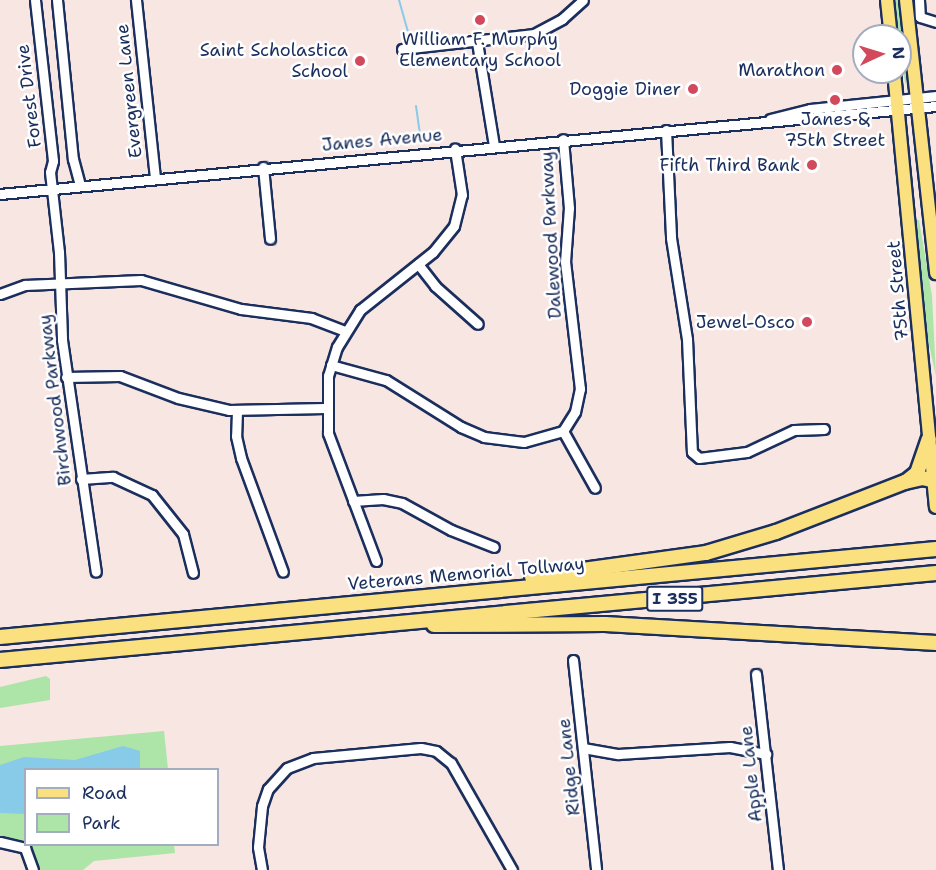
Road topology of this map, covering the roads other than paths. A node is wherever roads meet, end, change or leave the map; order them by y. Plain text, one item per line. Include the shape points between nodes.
1 (35, 0) edge
2 (57, 0) edge
3 (136, 0) edge
4 (583, 0) edge
5 (887, 0) edge
6 (906, 0) edge
7 (919, 0) edge
8 (936, 22) edge
9 (890, 24) edge
10 (477, 42) junction
11 (402, 49) dead end
12 (895, 84) edge
13 (936, 96) edge
14 (917, 103) junction
15 (898, 105) junction
16 (936, 106) edge
17 (666, 130) junction
18 (563, 139) junction
19 (494, 146) junction
20 (455, 149) junction
21 (73, 159) junction
22 (53, 161) junction
23 (263, 167) junction
24 (155, 179) junction
25 (80, 186) junction
26 (52, 189) junction
27 (0, 194) edge
28 (270, 239) dead end
29 (418, 264) junction
30 (936, 273) edge
31 (60, 283) junction
32 (0, 294) edge
33 (478, 324) dead end
34 (345, 331) junction
35 (331, 365) junction
36 (66, 377) junction
37 (325, 408) junction
38 (237, 411) junction
39 (824, 429) dead end
40 (563, 431) junction
41 (929, 439) junction
42 (81, 479) junction
43 (905, 482) junction
44 (935, 482) edge
45 (595, 488) dead end
46 (353, 501) junction
47 (936, 507) edge
48 (494, 547) dead end
49 (936, 549) edge
50 (376, 561) dead end
51 (96, 572) dead end
52 (283, 572) dead end
53 (193, 573) dead end
54 (936, 573) edge
55 (444, 594) junction
56 (414, 621) junction
57 (0, 636) edge
58 (900, 643) junction
59 (936, 643) edge
60 (936, 653) edge
61 (0, 660) edge
62 (573, 660) dead end
63 (756, 674) dead end
64 (584, 748) junction
65 (766, 754) junction
66 (0, 842) edge
67 (33, 870) edge
68 (262, 870) edge
69 (512, 870) edge
70 (596, 870) edge
71 (778, 870) edge

1 - 22 street, Forest Drive
2 - 21 street
3 - 24 street, Evergreen Lane
4 - 10 street via 544,30
5 - 9 main road
6 - 14 main road
7 - 8 street via 920,17
10 - 11 street
10 - 19 street
12 - 15 main road, 75th Street
13 - 14 street, Janes Avenue
14 - 15 street, Janes Avenue
14 - 16 street, Janes Avenue
14 - 30 main road
15 - 17 street, Janes Avenue via 793,111 768,120
15 - 41 main road, 75th Street
17 - 18 street, Janes Avenue
17 - 39 street via 671,238 686,328 693,452 699,458 747,452 794,430
18 - 19 street, Janes Avenue
18 - 40 street, Dalewood Parkway via 569,208 566,262 580,389 575,412
19 - 20 street, Janes Avenue
20 - 23 street, Janes Avenue
20 - 29 street via 461,183 458,216 445,241
21 - 22 street
21 - 25 street
22 - 26 street, Forest Drive
23 - 24 street, Janes Avenue
23 - 28 street
24 - 25 street, Janes Avenue
25 - 26 street, Janes Avenue
26 - 27 street, Janes Avenue
26 - 31 street, Birchwood Parkway
29 - 33 street via 435,286
29 - 34 street via 372,298
31 - 32 street via 25,285
31 - 34 street via 141,280 241,309 311,318
31 - 36 street, Birchwood Parkway
34 - 35 street
35 - 37 street
35 - 40 street via 386,380 460,427 484,437 524,442
36 - 38 street via 120,376 197,404
36 - 42 street, Birchwood Parkway
37 - 38 street
37 - 46 street via 331,444
38 - 52 street via 239,451
40 - 45 street
41 - 43 highway via 917,473
41 - 44 main road, 75th Street
42 - 51 street, Birchwood Parkway
42 - 53 street via 113,477 152,495 183,534
43 - 44 highway via 922,478
43 - 55 highway via 776,532 706,553 490,583
44 - 47 main road, 75th Street
46 - 48 street via 383,499 402,503 451,530
46 - 50 street
49 - 55 highway, Veterans Memorial Tollway / I 355
54 - 56 highway, I 355
55 - 57 highway, Veterans Memorial Tollway / I 355
56 - 58 highway via 447,628 605,624
56 - 61 highway, I 355
58 - 59 highway
58 - 60 highway
62 - 64 street, Ridge Lane
63 - 65 street, Apple Lane
64 - 65 street via 618,754 730,747
64 - 70 street, Ridge Lane
65 - 71 street, Apple Lane
66 - 67 street via 26,848
68 - 69 street via 258,847 262,806 268,789 287,768 313,758 421,748 436,751 451,763

